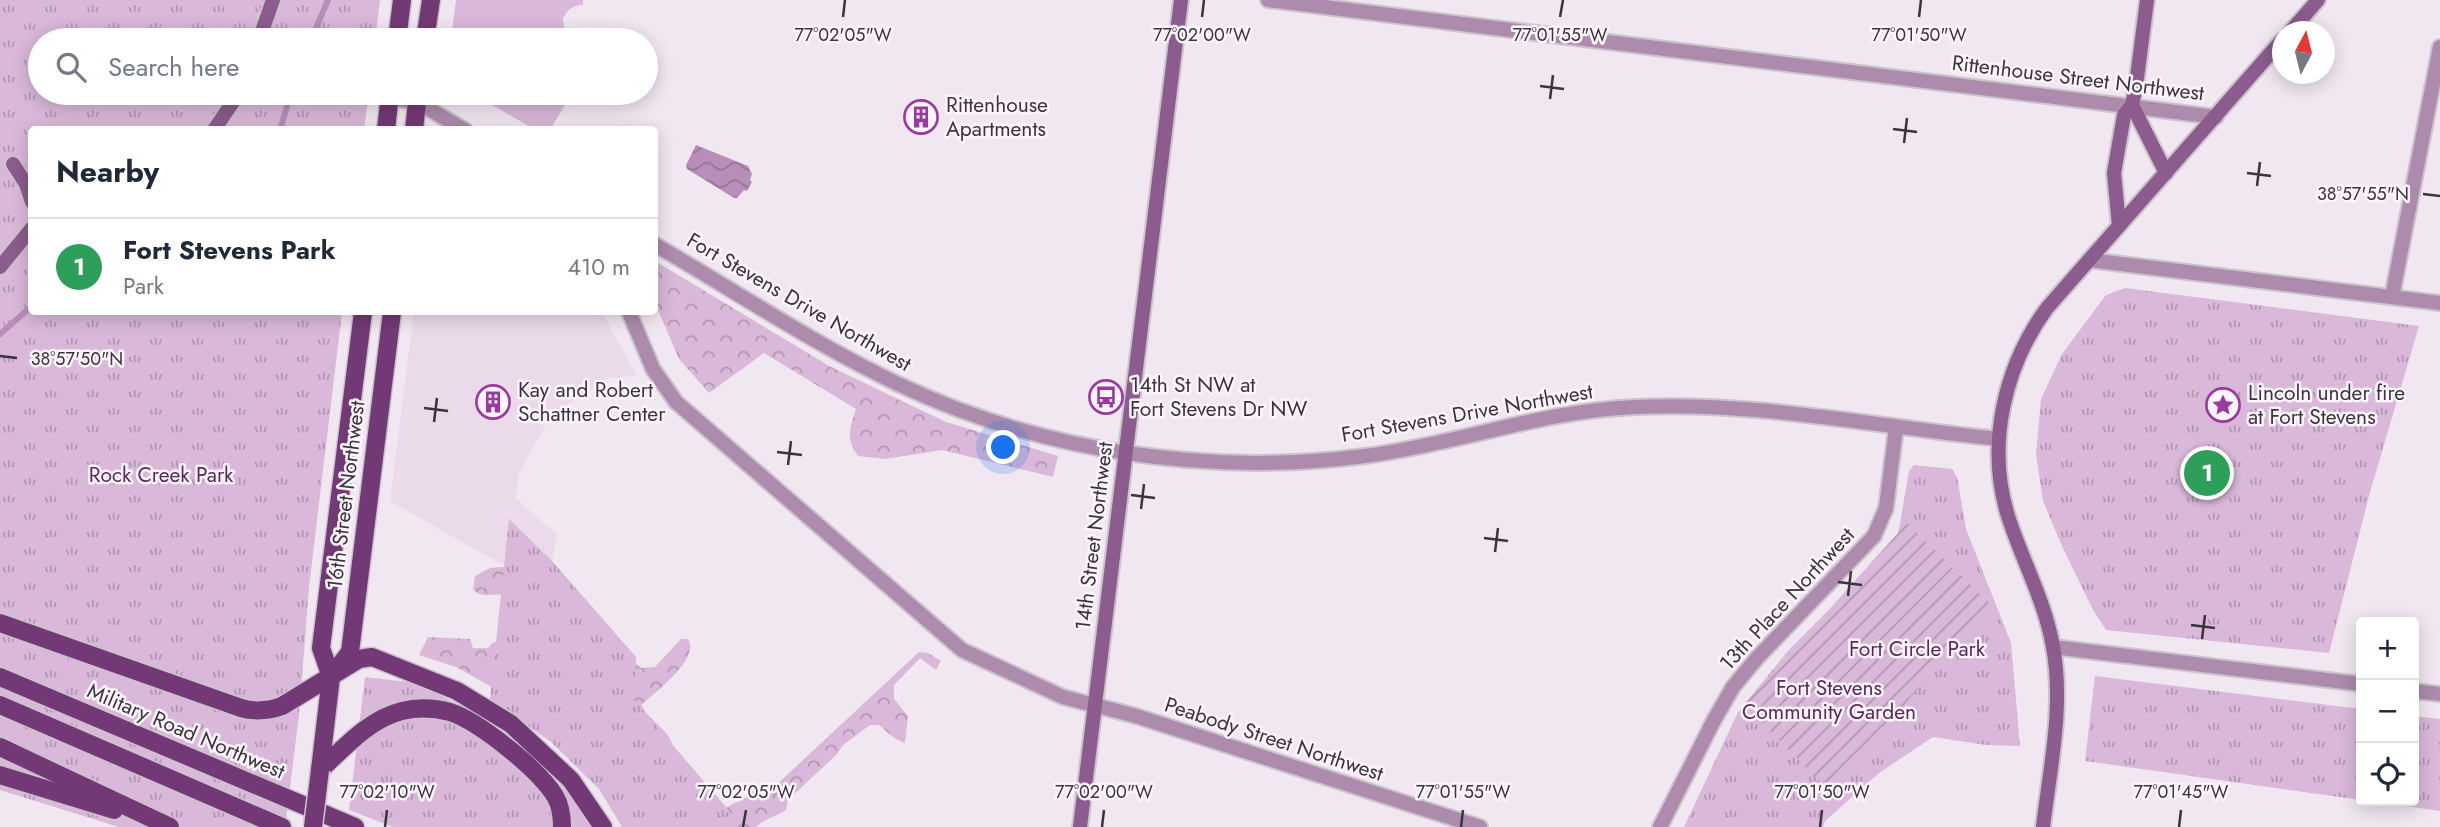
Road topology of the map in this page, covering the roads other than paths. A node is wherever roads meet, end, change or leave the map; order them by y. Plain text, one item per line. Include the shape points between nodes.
1 (273, 0) edge
2 (402, 0) edge
3 (431, 0) edge
4 (1181, 0) edge
5 (1268, 0) edge
6 (2147, 0) edge
7 (2318, 0) edge
8 (2300, 21) edge
9 (262, 28) edge
10 (398, 28) edge
11 (427, 28) edge
12 (2440, 47) edge
13 (2272, 53) edge
14 (231, 105) edge
15 (389, 105) edge
16 (417, 105) edge
17 (429, 105) edge
18 (2132, 105) junction
19 (2216, 117) junction
20 (217, 126) edge
21 (386, 126) edge
22 (414, 126) edge
23 (459, 126) edge
24 (13, 164) dead end
25 (2166, 173) junction
26 (28, 190) edge
27 (2119, 226) junction
28 (28, 233) edge
29 (658, 246) edge
30 (2090, 260) junction
31 (0, 267) edge
32 (2392, 298) junction
33 (2440, 303) edge
34 (363, 315) edge
35 (391, 315) edge
36 (630, 315) edge
37 (1896, 428) junction
38 (1999, 439) junction
39 (1126, 453) junction
40 (0, 623) edge
41 (2053, 647) junction
42 (0, 677) edge
43 (331, 677) junction
44 (2356, 683) edge
45 (2419, 692) edge
46 (2440, 694) edge
47 (0, 705) edge
48 (1095, 705) junction
49 (0, 747) edge
50 (320, 770) junction
51 (0, 775) edge
52 (168, 827) edge
53 (282, 827) edge
54 (313, 827) edge
55 (355, 827) edge
56 (562, 827) edge
57 (603, 827) edge
58 (1080, 827) edge
59 (1480, 827) edge
60 (1660, 827) edge
61 (2043, 827) edge

1 - 9 street
2 - 10 main road
3 - 11 main road
4 - 39 street, 14th Street Northwest
5 - 18 street, Rittenhouse Street Northwest
6 - 18 street
7 - 8 street
12 - 32 street
13 - 19 street
14 - 20 street
15 - 21 main road
16 - 22 main road
17 - 23 street
18 - 19 street, Rittenhouse Street Northwest
18 - 25 street
18 - 27 street via 2124,116 2114,173
19 - 25 street
24 - 26 street
25 - 27 street
27 - 30 street
28 - 31 street
29 - 39 street, Fort Stevens Drive Northwest via 901,385 1009,425
30 - 32 street
30 - 38 street via 2026,341 2006,395
32 - 33 street
34 - 43 main road, 16th Street Northwest via 321,648
35 - 43 main road, 16th Street Northwest via 351,652
36 - 48 street, Peabody Street Northwest via 653,369 676,402 962,650 1053,693
37 - 38 street, Fort Stevens Drive Northwest
37 - 39 street, Fort Stevens Drive Northwest via 1724,407 1633,407 1551,416 1395,451 1312,461 1222,463
37 - 60 street, 13th Place Northwest via 1886,508 1874,536 1733,687
38 - 41 street via 2006,510 2041,600
39 - 48 street, 14th Street Northwest
40 - 43 main road via 248,710 275,708
41 - 44 street
41 - 61 street via 2057,712
42 - 55 main road, Military Road Northwest
43 - 50 main road, 16th Street Northwest
43 - 57 main road via 359,659 372,657 457,691 521,733 571,780
45 - 46 street
47 - 53 main road
48 - 58 street, 14th Street Northwest
48 - 59 street, Peabody Street Northwest
49 - 52 main road
50 - 54 main road, 16th Street Northwest, bridge
50 - 56 main road via 386,716 409,709 438,709 475,725 532,770 555,796
51 - 52 main road

